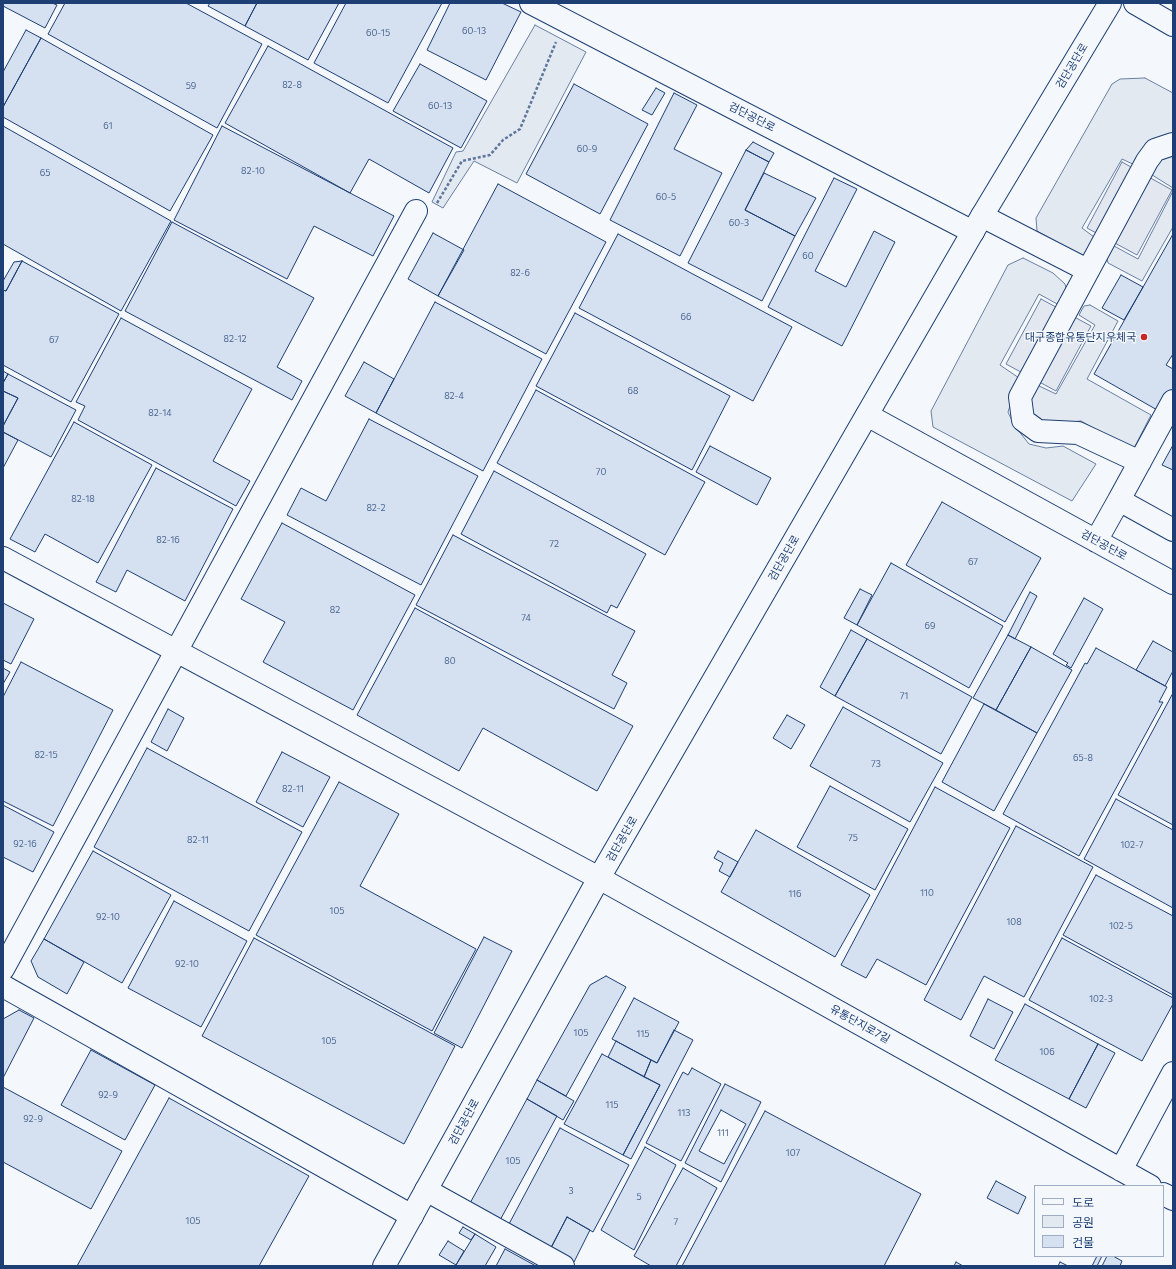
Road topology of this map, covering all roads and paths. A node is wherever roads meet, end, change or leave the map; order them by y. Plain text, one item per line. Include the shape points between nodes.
1 (531, 3) edge
2 (1110, 3) edge
3 (1135, 3) edge
4 (566, 21) junction
5 (1173, 25) edge
6 (1173, 144) edge
7 (416, 211) joint
8 (977, 224) junction
9 (1087, 270) junction
10 (1173, 401) edge
11 (867, 415) junction
12 (1140, 462) junction
13 (1119, 500) junction
14 (1173, 530) edge
15 (1096, 541) junction
16 (3, 558) edge
17 (1173, 583) edge
18 (176, 652) junction
19 (599, 878) junction
20 (3, 969) edge
21 (3, 986) edge
22 (1173, 1073) edge
23 (1121, 1170) junction
24 (1148, 1185) edge
25 (426, 1190) junction
26 (1164, 1194) edge
27 (1173, 1199) edge
28 (412, 1216) junction
29 (384, 1266) edge
30 (563, 1266) edge

1 - 4 street, 검단공단로
2 - 8 street, 검단공단로
3 - 5 street
4 - 7 path via 520,129 503,140 490,155 462,161 432,212
4 - 8 street, 검단공단로
6 - 9 street via 1155,150 1147,161
7 - 18 street
8 - 9 street
8 - 11 street, 검단공단로
9 - 12 street via 1020,397 1023,420 1038,431 1078,433
10 - 12 street
11 - 15 street, 검단공단로
11 - 19 street, 검단공단로
12 - 13 street
13 - 14 street
13 - 15 street
15 - 17 street, 검단공단로
16 - 18 street, 유통단지로7길
18 - 19 street, 유통단지로7길
18 - 20 street
19 - 23 street, 유통단지로7길
19 - 25 street, 검단공단로
21 - 28 street
22 - 23 street
23 - 24 street, 유통단지로7길
25 - 28 street, 검단공단로
25 - 30 street
26 - 27 street
28 - 29 street, 검단공단로

